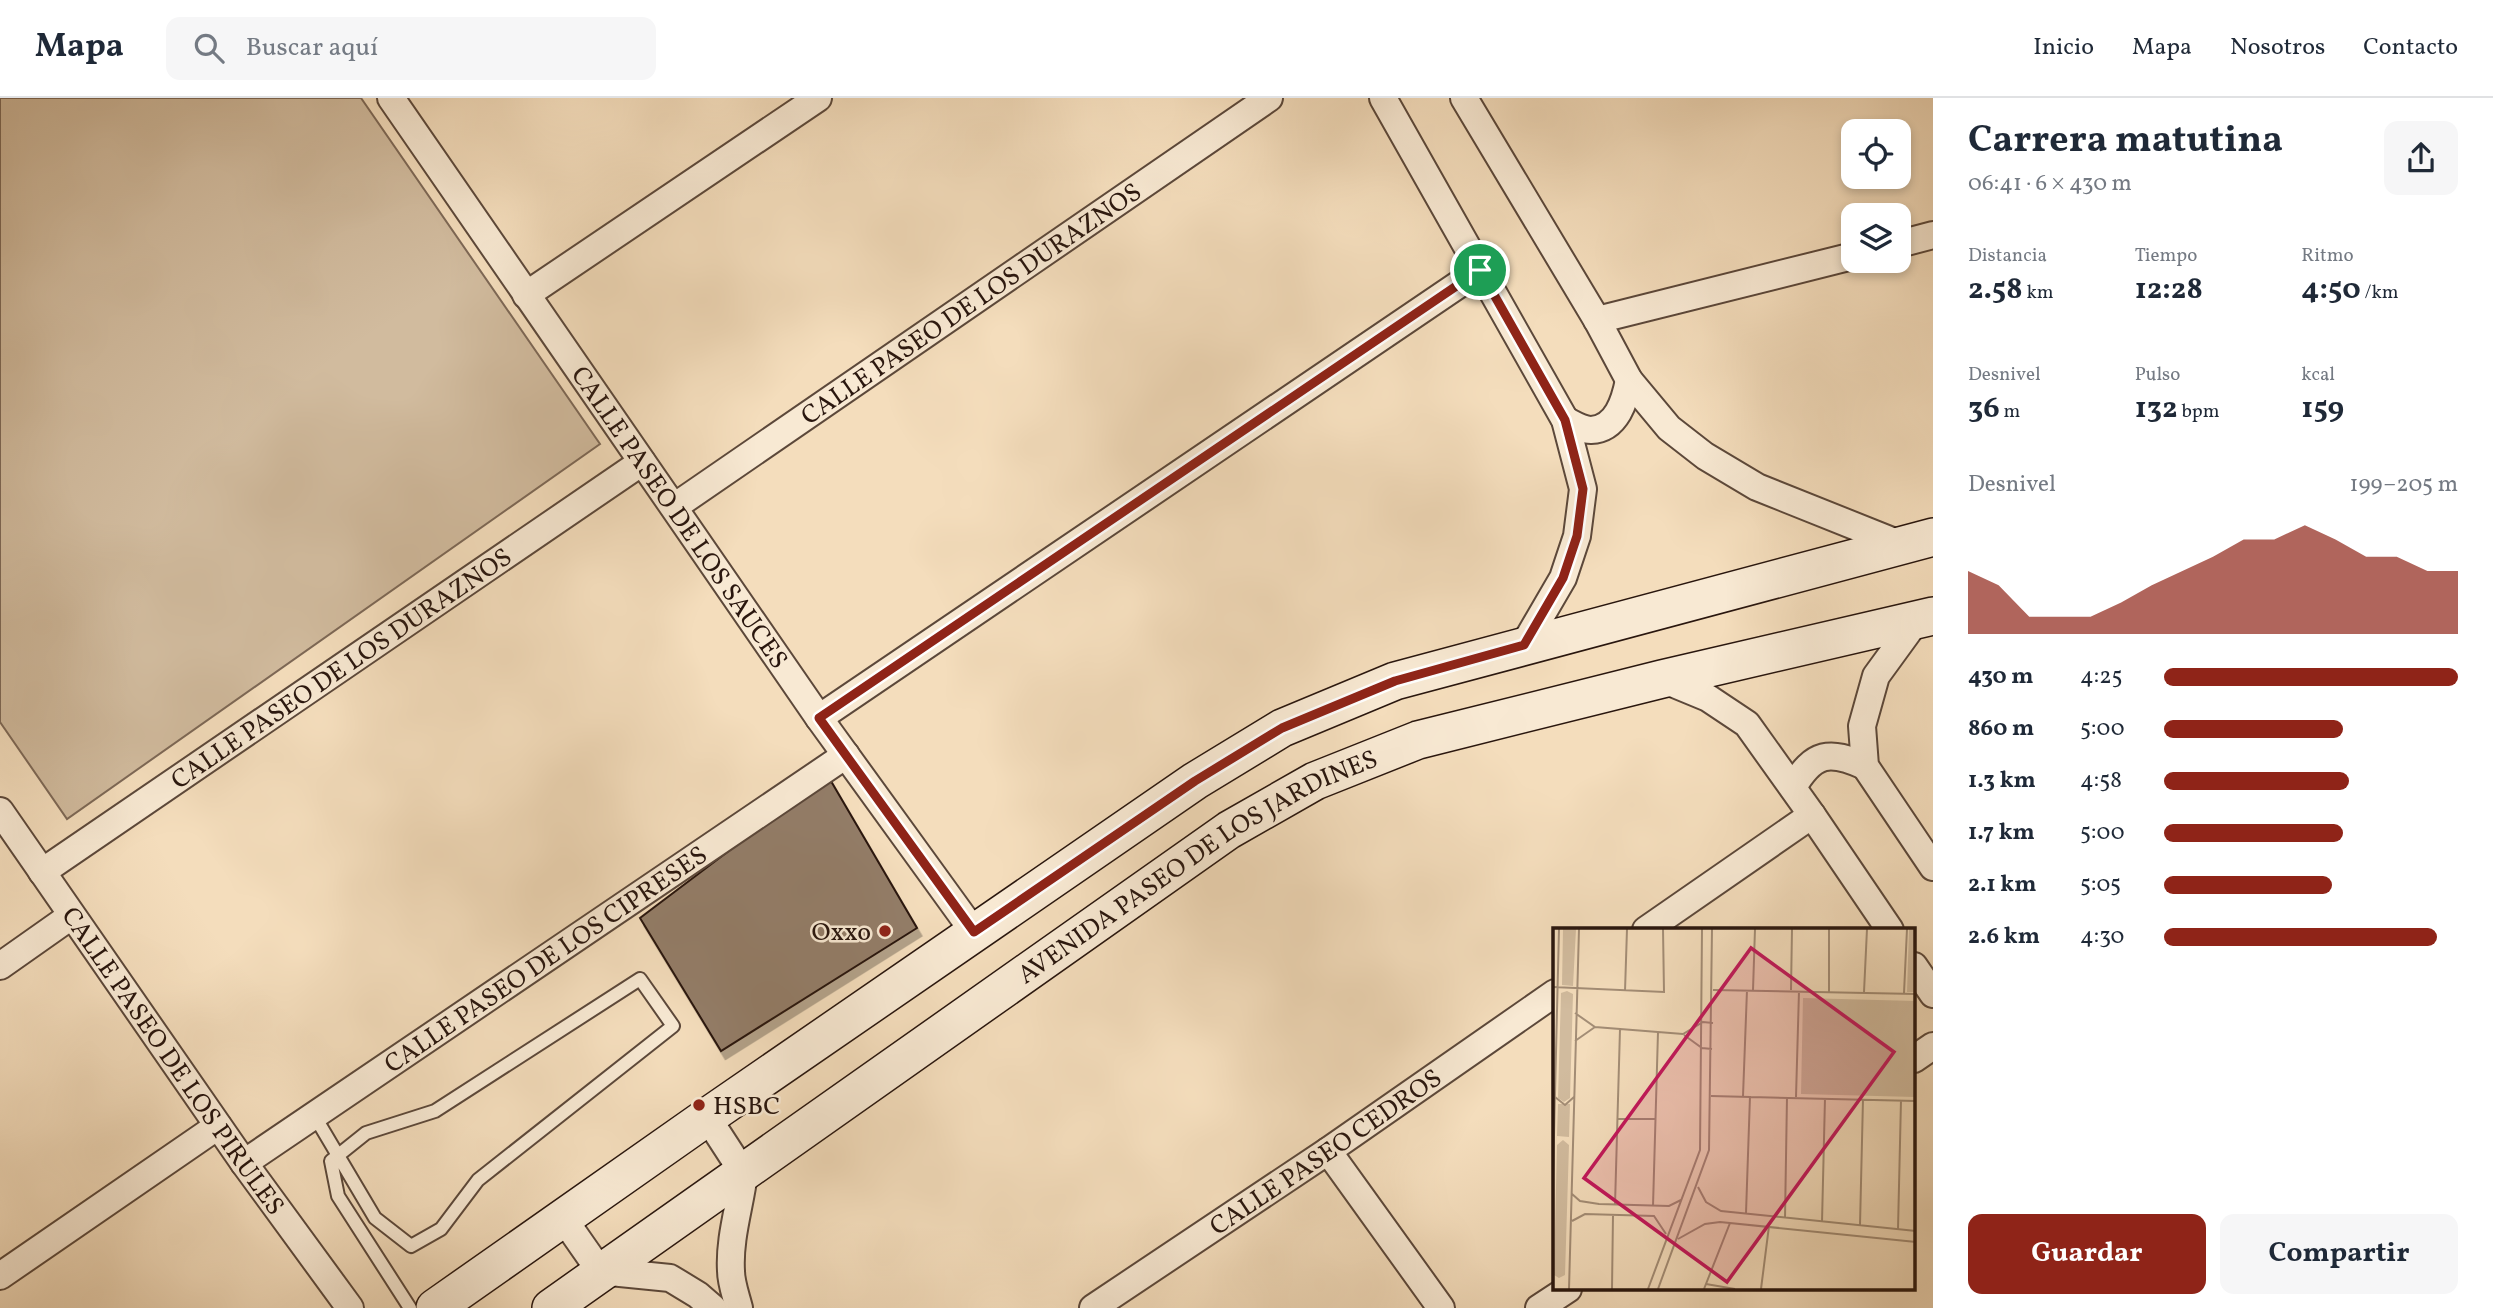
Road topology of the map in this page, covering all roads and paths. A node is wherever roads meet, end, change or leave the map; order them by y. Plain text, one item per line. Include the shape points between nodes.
1 (391, 98) edge
2 (818, 98) edge
3 (1269, 98) edge
4 (1383, 98) edge
5 (1464, 98) edge
6 (1933, 235) edge
7 (1911, 241) edge
8 (1841, 259) edge
9 (1480, 270) junction
10 (526, 295) junction
11 (1597, 320) junction
12 (1629, 380) junction
13 (1565, 420) junction
14 (642, 462) junction
15 (674, 507) junction
16 (1918, 541) edge
17 (1925, 618) edge
18 (1524, 645) junction
19 (1662, 679) junction
20 (819, 718) junction
21 (846, 755) junction
22 (1866, 766) junction
23 (1793, 787) junction
24 (0, 811) edge
25 (1812, 815) junction
26 (1933, 867) edge
27 (42, 872) junction
28 (71, 916) junction
29 (1649, 928) edge
30 (1889, 928) edge
31 (974, 932) junction
32 (0, 966) edge
33 (1916, 969) edge
34 (1553, 994) edge
35 (1933, 994) edge
36 (1933, 1046) edge
37 (1916, 1058) edge
38 (314, 1114) junction
39 (707, 1117) junction
40 (219, 1126) junction
41 (1328, 1151) junction
42 (244, 1163) junction
43 (744, 1174) junction
44 (563, 1218) junction
45 (600, 1271) junction
46 (0, 1276) edge
47 (1566, 1290) edge
48 (350, 1308) edge
49 (410, 1308) edge
50 (435, 1308) edge
51 (551, 1308) edge
52 (713, 1308) edge
53 (739, 1308) edge
54 (1093, 1308) edge
55 (1441, 1308) edge
56 (1539, 1308) edge

1 - 10 street, CALLE PASEO DE LOS SAUCES
2 - 10 street
3 - 15 street, CALLE PASEO DE LOS DURAZNOS
4 - 9 street
5 - 11 street
6 - 7 street
8 - 11 street
9 - 13 street
9 - 20 street
10 - 14 street, CALLE PASEO DE LOS SAUCES
11 - 12 street
12 - 13 street via 1624,405 1611,421 1584,429
12 - 16 street via 1669,428 1757,487
13 - 18 street via 1583,489 1577,536 1563,578
14 - 15 street, CALLE PASEO DE LOS SAUCES
14 - 27 street, CALLE PASEO DE LOS DURAZNOS
15 - 20 street, CALLE PASEO DE LOS SAUCES
16 - 18 street
17 - 19 street, AVENIDA PASEO DE LOS JARDINES
17 - 22 street via 1876,676 1862,726
18 - 31 street via 1395,681 1282,728 1195,781
19 - 23 street via 1708,698 1747,724
19 - 43 street, AVENIDA PASEO DE LOS JARDINES via 1418,740 1315,781 1229,830
20 - 21 street, CALLE PASEO DE LOS SAUCES
21 - 31 street, CALLE PASEO DE LOS SAUCES
21 - 38 street, CALLE PASEO DE LOS CIPRESES
22 - 23 street via 1824,755 1804,768
22 - 26 street
23 - 25 street
24 - 27 street, CALLE PASEO DE LOS PIRULES
25 - 29 street
25 - 30 street
27 - 28 street, CALLE PASEO DE LOS PIRULES
28 - 32 street
28 - 40 street, CALLE PASEO DE LOS PIRULES
31 - 39 street
33 - 35 street
34 - 41 street, CALLE PASEO CEDROS
36 - 37 street
38 - 42 street, CALLE PASEO DE LOS CIPRESES
38 - 49 lane via 327,1135 333,1146 340,1158 375,1218 411,1246 441,1229 478,1180 673,1026 640,979 435,1111 366,1133 340,1154 331,1161 338,1196
39 - 43 street
39 - 44 street
40 - 42 street, CALLE PASEO DE LOS PIRULES
40 - 46 street
41 - 54 street, CALLE PASEO CEDROS
41 - 55 street
42 - 48 street, CALLE PASEO DE LOS PIRULES
43 - 45 street, AVENIDA PASEO DE LOS JARDINES
43 - 53 street via 731,1240 731,1273
44 - 45 street
44 - 50 street
45 - 51 street, AVENIDA PASEO DE LOS JARDINES
45 - 52 street via 670,1278
47 - 56 street

